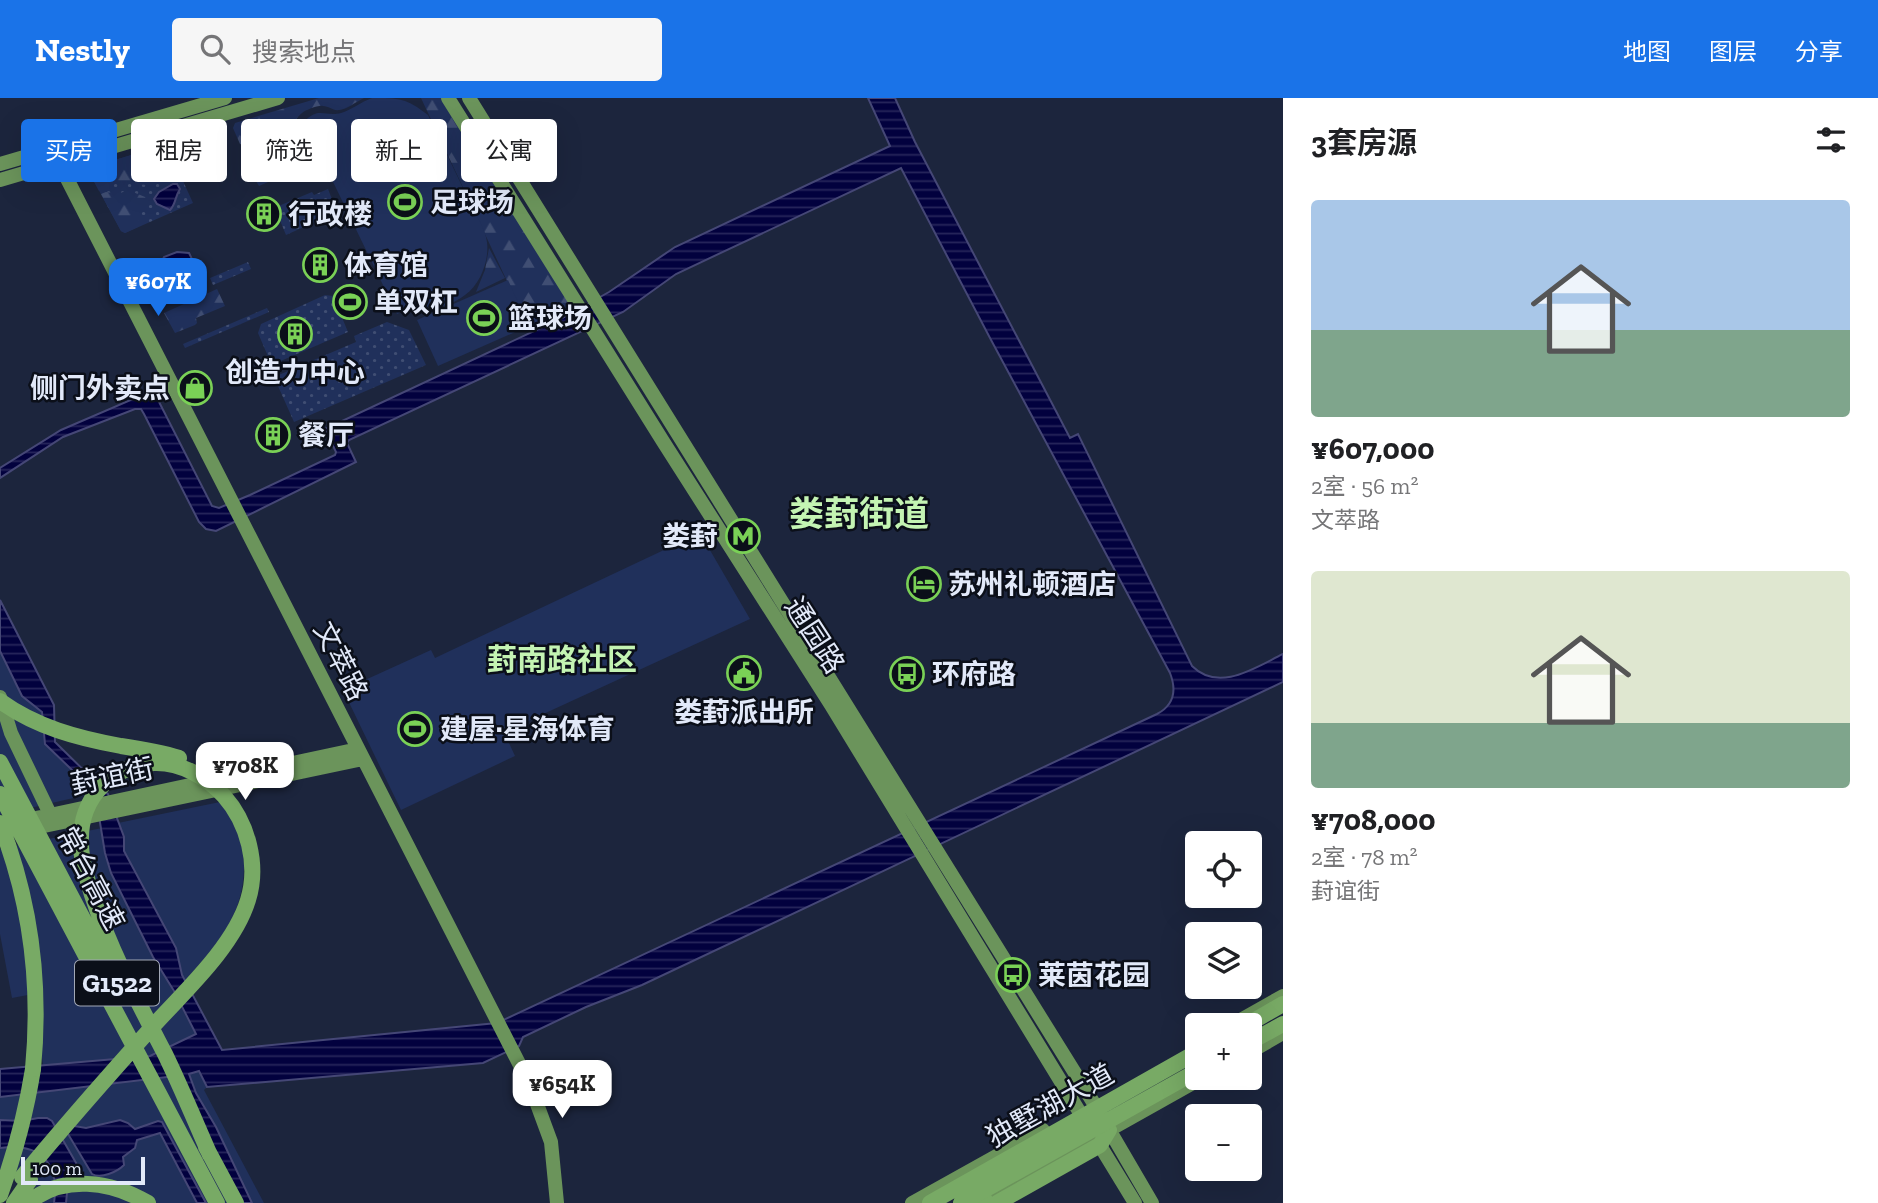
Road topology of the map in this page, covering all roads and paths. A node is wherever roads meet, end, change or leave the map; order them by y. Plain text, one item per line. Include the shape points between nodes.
1 (225, 98) edge
2 (278, 98) edge
3 (448, 98) edge
4 (469, 98) edge
5 (117, 135) edge
6 (117, 140) edge
7 (21, 161) edge
8 (0, 164) edge
9 (21, 171) edge
10 (0, 180) edge
11 (70, 182) edge
12 (0, 699) edge
13 (0, 729) edge
14 (361, 754) junction
15 (0, 762) edge
16 (0, 794) edge
17 (47, 818) junction
18 (0, 824) edge
19 (911, 824) junction
20 (0, 836) edge
21 (930, 854) junction
22 (1283, 996) edge
23 (1283, 1004) edge
24 (1253, 1013) edge
25 (1262, 1016) edge
26 (1283, 1024) edge
27 (1283, 1033) edge
28 (1262, 1035) edge
29 (1262, 1045) edge
30 (1185, 1051) edge
31 (1185, 1059) edge
32 (1185, 1079) edge
33 (1185, 1087) edge
34 (1093, 1102) junction
35 (1079, 1110) junction
36 (1099, 1131) junction
37 (210, 1155) junction
38 (20, 1177) junction
39 (0, 1195) edge
40 (30, 1201) edge
41 (986, 1202) edge
42 (6, 1203) edge
43 (14, 1203) edge
44 (148, 1203) edge
45 (217, 1203) edge
46 (236, 1203) edge
47 (557, 1203) edge
48 (912, 1203) edge
49 (930, 1203) edge
50 (959, 1203) edge
51 (1135, 1203) edge
52 (1152, 1203) edge

1 - 5 main road
2 - 6 main road
3 - 19 main road, 通园路
4 - 19 main road, 通园路
7 - 8 main road
9 - 10 main road
11 - 14 main road, 文萃路
12 - 17 main road
12 - 38 highway, bridge via 49,728 164,753 208,772 226,786 243,810 258,858 254,902 232,946 91,1105
13 - 17 main road
14 - 17 main road, 葑谊街
14 - 47 main road, 文萃路 via 530,1085 548,1131
15 - 37 highway, 常台高速 / G1522, bridge
16 - 45 highway, 常台高速 / G1522, bridge
17 - 18 main road, 葑谊街
17 - 20 main road, 葑谊街
18 - 38 highway, bridge via 13,859 34,962 36,1038 18,1143
19 - 21 main road, 通园路
21 - 34 main road, 通园路
21 - 35 main road, 通园路
22 - 24 main road
23 - 25 highway
26 - 28 highway
27 - 29 main road
30 - 34 main road
31 - 49 highway, 独墅湖大道, bridge
32 - 50 highway, 独墅湖大道, bridge
33 - 36 main road
34 - 35 main road
34 - 36 main road, 通园路
35 - 36 main road, 通园路
35 - 48 main road
36 - 41 highway
36 - 50 main road
36 - 51 main road, 通园路
36 - 52 main road, 通园路
37 - 38 highway, bridge via 166,1057 156,1036 150,1026 134,994 109,940 83,863 82,827 94,796 110,778 146,764 186,769 211,784 230,804 250,850 248,902 220,951 160,1018 151,1028 115,1069 87,1100
37 - 46 highway, 常台高速 / G1522, bridge
38 - 39 highway
38 - 42 highway
38 - 43 highway
40 - 44 highway via 60,1186 85,1183 112,1187

